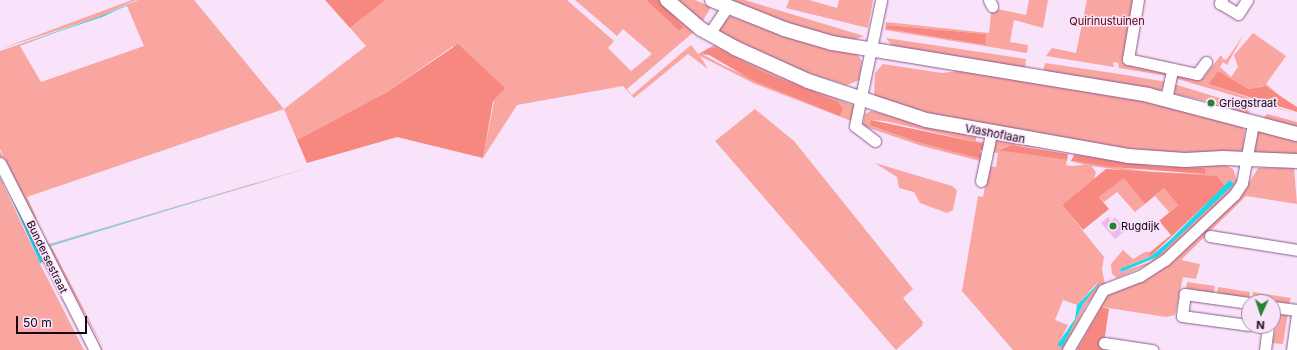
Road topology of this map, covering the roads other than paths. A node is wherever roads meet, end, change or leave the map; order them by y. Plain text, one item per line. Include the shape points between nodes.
1 (667, 0) edge
2 (712, 0) edge
3 (881, 0) edge
4 (1138, 0) edge
5 (1222, 0) edge
6 (1247, 0) edge
7 (727, 7) junction
8 (708, 34) junction
9 (872, 51) junction
10 (1206, 62) dead end
11 (1172, 70) junction
12 (1166, 99) junction
13 (862, 100) junction
14 (1253, 124) junction
15 (991, 134) junction
16 (1297, 134) edge
17 (875, 141) dead end
18 (1247, 158) junction
19 (1297, 162) edge
20 (0, 164) edge
21 (981, 181) dead end
22 (1210, 236) dead end
23 (1297, 250) edge
24 (1241, 302) edge
25 (1281, 308) edge
26 (1297, 310) edge
27 (1297, 316) edge
28 (1241, 324) edge
29 (1267, 334) edge
30 (1104, 343) dead end
31 (1294, 349) edge
32 (95, 350) edge
33 (1068, 350) edge
34 (1152, 350) edge
35 (1265, 350) edge

1 - 8 street, Vlashoflaan
2 - 7 street
3 - 9 street
4 - 11 street via 1128,59
5 - 6 street via 1220,4 1238,14
7 - 8 street
7 - 9 street via 784,29
8 - 13 street, Vlashoflaan via 808,81
9 - 12 street
9 - 13 street
10 - 11 street via 1197,74
11 - 12 street
12 - 14 street
13 - 15 street, Vlashoflaan via 926,120
13 - 17 street via 855,126
14 - 16 street
14 - 18 street
15 - 18 street, Vlashoflaan via 1128,156 1185,160
15 - 21 street
18 - 19 street, Vlashoflaan
18 - 33 street via 1242,183 1234,195 1165,260 1140,276 1103,290
20 - 32 street, Bundersestraat
22 - 23 street
24 - 28 street via 1185,294 1182,316
25 - 26 street
27 - 31 street
29 - 35 street
30 - 34 street

